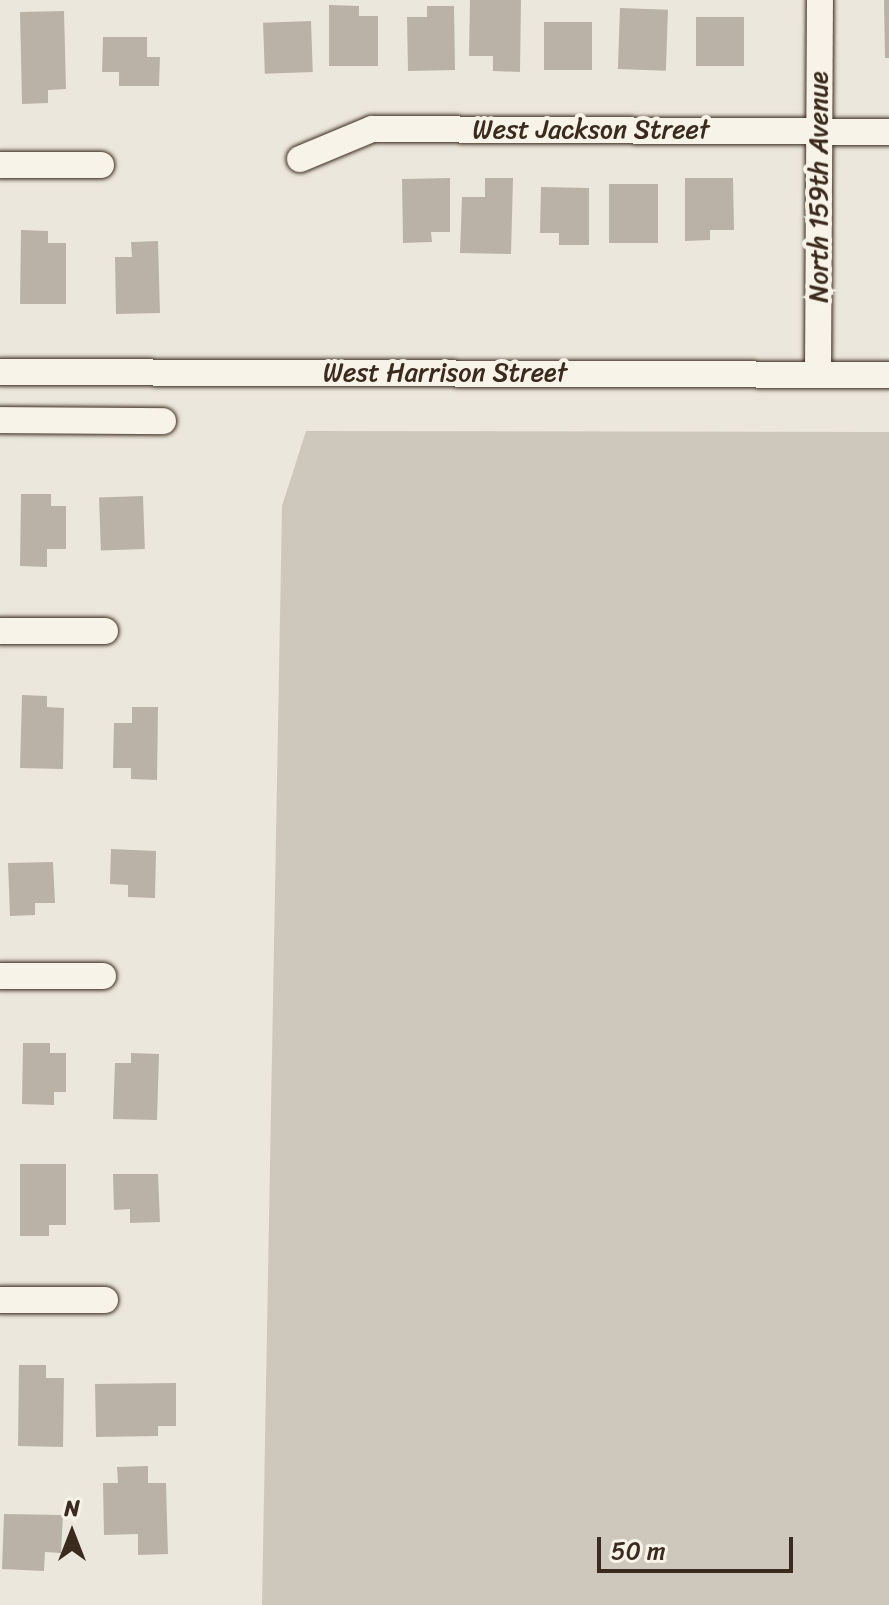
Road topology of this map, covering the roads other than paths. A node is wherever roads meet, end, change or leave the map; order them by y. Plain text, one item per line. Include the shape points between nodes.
1 (820, 0) edge
2 (820, 132) junction
3 (889, 132) edge
4 (300, 159) dead end
5 (0, 165) edge
6 (101, 165) dead end
7 (0, 372) edge
8 (818, 374) junction
9 (889, 375) edge
10 (0, 420) edge
11 (163, 421) dead end
12 (0, 631) edge
13 (105, 631) dead end
14 (0, 976) edge
15 (103, 976) dead end
16 (0, 1300) edge
17 (105, 1300) dead end

1 - 2 street, North 159th Avenue
2 - 3 street, West Jackson Street
2 - 4 street, West Jackson Street via 372,129
2 - 8 street, North 159th Avenue
5 - 6 street
7 - 8 street, West Harrison Street
8 - 9 street, West Harrison Street
10 - 11 street
12 - 13 street
14 - 15 street
16 - 17 street

